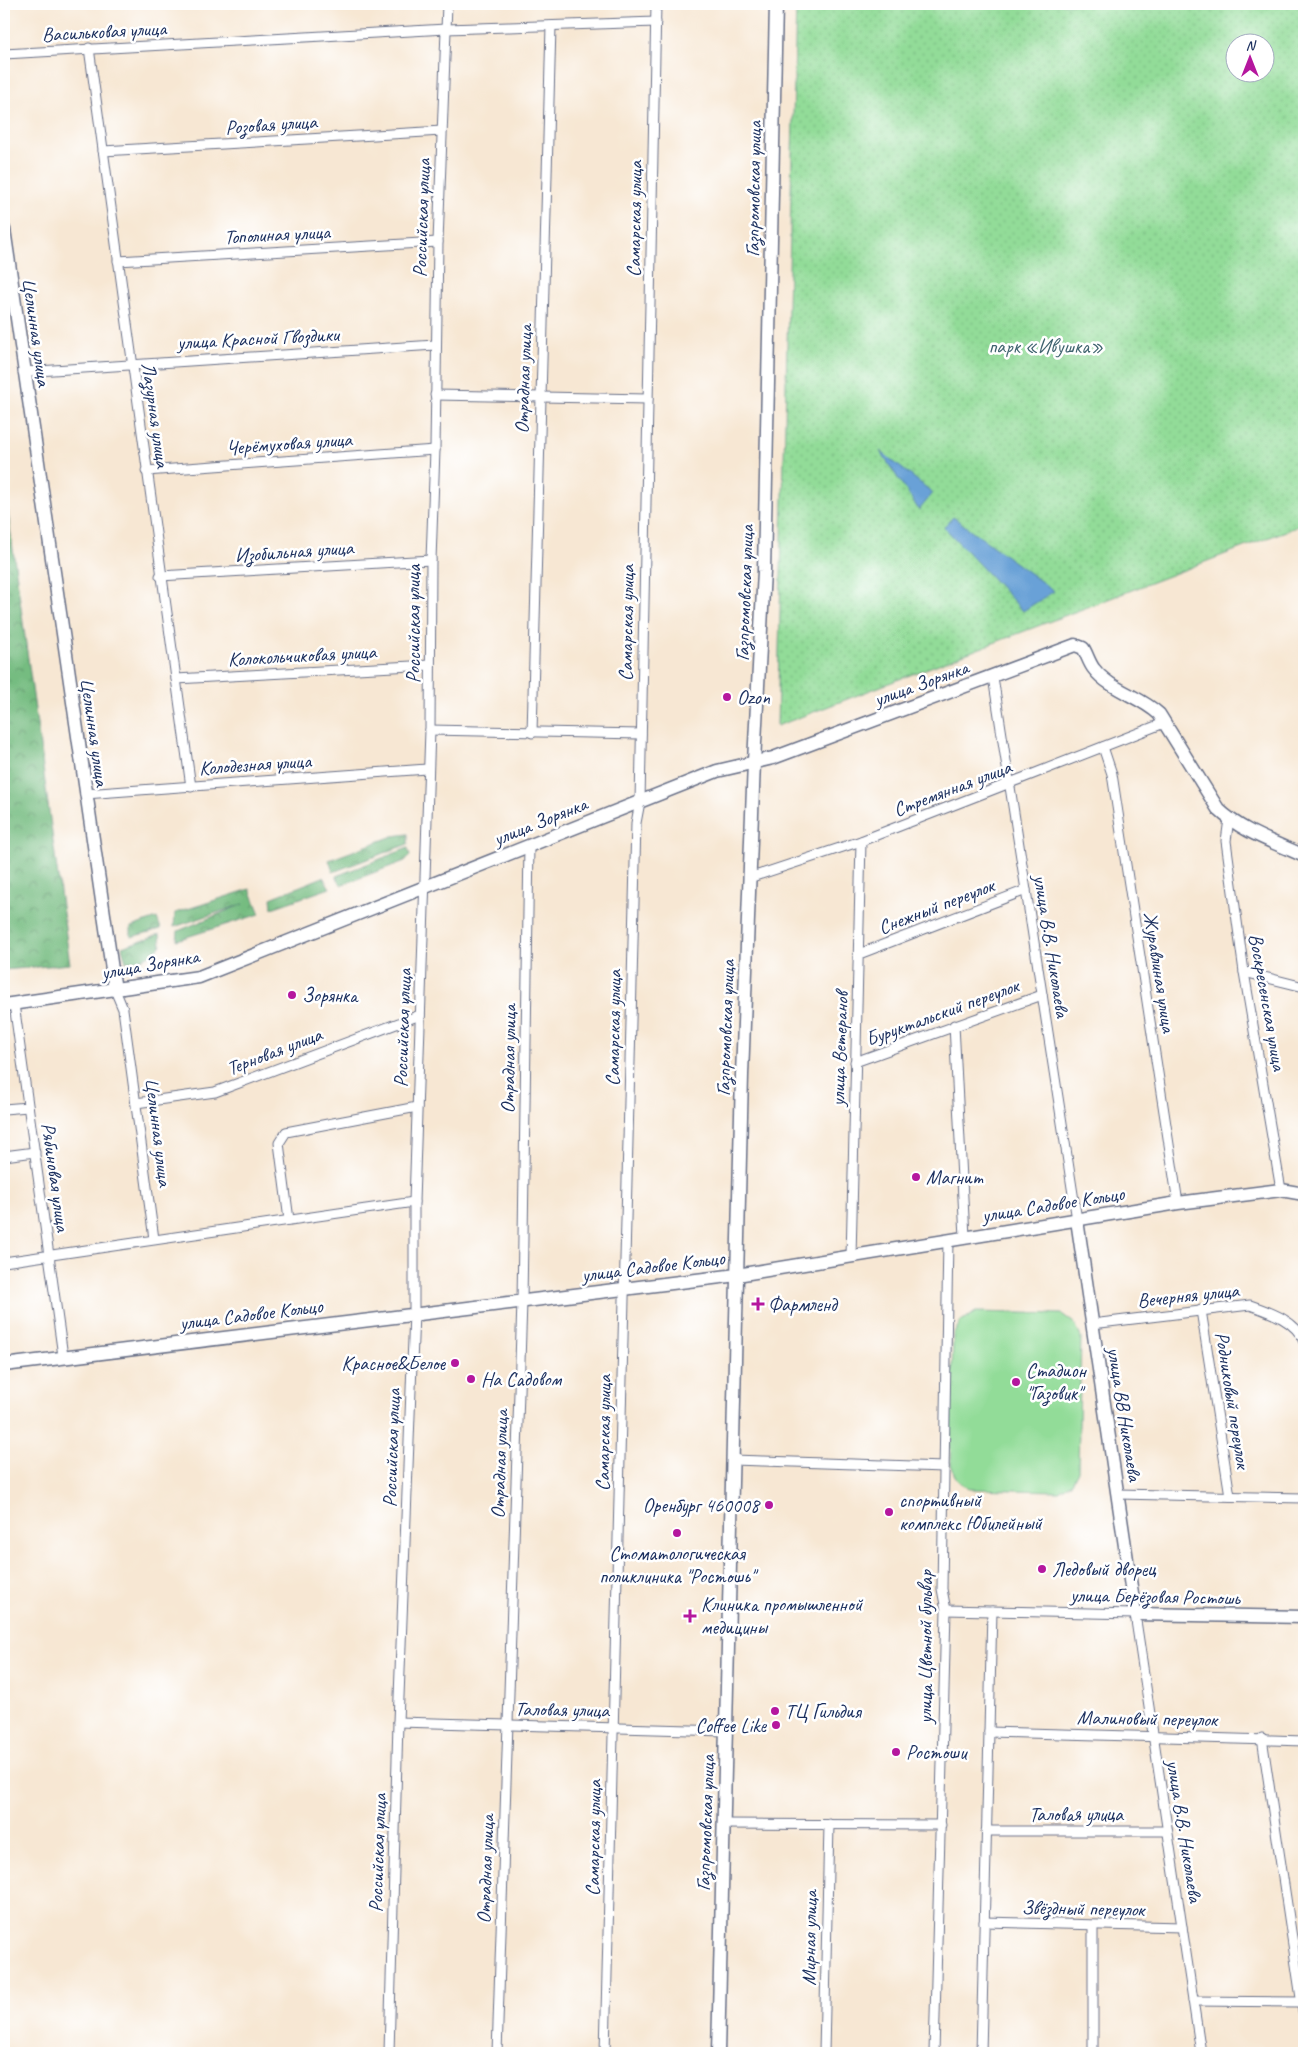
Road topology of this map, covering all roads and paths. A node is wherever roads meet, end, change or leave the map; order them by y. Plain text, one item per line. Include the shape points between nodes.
1 (447, 4) edge
2 (656, 4) edge
3 (776, 4) edge
4 (656, 22) junction
5 (551, 26) junction
6 (446, 29) junction
7 (88, 48) junction
8 (4, 54) edge
9 (442, 130) junction
10 (103, 152) junction
11 (4, 229) edge
12 (438, 242) junction
13 (118, 261) junction
14 (435, 345) junction
15 (131, 363) junction
16 (23, 372) junction
17 (435, 396) junction
18 (540, 398) junction
19 (648, 399) junction
20 (435, 450) junction
21 (146, 471) junction
22 (431, 560) junction
23 (160, 576) junction
24 (430, 666) junction
25 (993, 677) junction
26 (176, 679) junction
27 (1164, 723) junction
28 (430, 730) junction
29 (532, 733) junction
30 (641, 734) junction
31 (1103, 747) junction
32 (754, 762) junction
33 (427, 769) junction
34 (1009, 784) junction
35 (191, 787) junction
36 (85, 794) junction
37 (640, 802) junction
38 (1229, 819) junction
39 (860, 842) junction
40 (529, 845) junction
41 (1304, 856) edge
42 (749, 878) junction
43 (424, 889) junction
44 (1026, 890) junction
45 (859, 954) junction
46 (1244, 972) junction
47 (1304, 987) edge
48 (115, 990) junction
49 (1042, 995) junction
50 (9, 1004) edge
51 (420, 1014) junction
52 (954, 1026) junction
53 (855, 1062) junction
54 (136, 1103) junction
55 (28, 1106) junction
56 (417, 1107) junction
57 (4, 1109) edge
58 (35, 1152) junction
59 (4, 1156) edge
60 (1281, 1190) junction
61 (1304, 1194) edge
62 (414, 1202) junction
63 (1178, 1203) junction
64 (289, 1220) junction
65 (1078, 1220) junction
66 (965, 1237) junction
67 (154, 1239) junction
68 (948, 1240) junction
69 (50, 1256) junction
70 (851, 1257) junction
71 (4, 1262) edge
72 (737, 1275) junction
73 (624, 1287) junction
74 (522, 1302) junction
75 (1200, 1310) junction
76 (414, 1313) junction
77 (1092, 1324) junction
78 (1304, 1342) edge
79 (63, 1356) junction
80 (4, 1365) edge
81 (734, 1460) junction
82 (944, 1467) junction
83 (1118, 1494) junction
84 (1230, 1496) junction
85 (1304, 1498) edge
86 (946, 1610) junction
87 (992, 1611) junction
88 (1135, 1614) junction
89 (1304, 1617) edge
90 (398, 1722) junction
91 (509, 1726) junction
92 (613, 1727) junction
93 (726, 1731) junction
94 (989, 1732) junction
95 (1153, 1736) junction
96 (1262, 1738) junction
97 (1304, 1741) edge
98 (723, 1824) junction
99 (829, 1824) junction
100 (941, 1825) junction
101 (1166, 1831) junction
102 (986, 1832) junction
103 (984, 1922) junction
104 (1093, 1926) junction
105 (1182, 1927) junction
106 (1193, 2001) junction
107 (1303, 2002) edge
108 (1304, 2018) edge
109 (389, 2053) edge
110 (496, 2053) edge
111 (605, 2053) edge
112 (718, 2053) edge
113 (824, 2053) edge
114 (934, 2053) edge
115 (981, 2053) edge
116 (1093, 2053) edge
117 (1201, 2053) edge

1 - 6 street, Российская улица
2 - 4 street, Самарская улица
3 - 32 street, Газпромовская улица via 764,571
4 - 5 street, Васильковая улица
4 - 19 street, Самарская улица
5 - 6 street, Васильковая улица
5 - 18 street, Отрадная улица
6 - 7 street, Васильковая улица
6 - 9 street, Российская улица
7 - 8 street, Васильковая улица
7 - 10 street, Лазурная улица
9 - 10 street, Розовая улица
9 - 12 street, Российская улица
10 - 13 street, Лазурная улица
11 - 16 street, Целинная улица
12 - 13 street, Тополиная улица
12 - 14 street, Российская улица
13 - 15 street, Лазурная улица
14 - 15 street, улица Красной Гвоздики
14 - 17 street, Российская улица
15 - 16 street, улица Красной Гвоздики
15 - 21 street, Лазурная улица
16 - 36 street, Целинная улица
17 - 18 street
17 - 20 street, Российская улица
18 - 19 street
18 - 29 street, Отрадная улица
19 - 30 street, Самарская улица
20 - 21 street, Черёмуховая улица
20 - 22 street, Российская улица
21 - 23 street, Лазурная улица
22 - 23 street, Изобильная улица
22 - 24 street, Российская улица
23 - 26 street, Лазурная улица
24 - 26 street, Колокольчиковая улица
24 - 28 street, Российская улица
25 - 27 street, улица Зорянка via 1075,645 1083,648 1093,668 1106,681 1152,708
25 - 32 street, улица Зорянка via 773,758
25 - 34 street, улица В.В. Николаева
26 - 35 street, Лазурная улица
27 - 31 street, Стремянная улица
27 - 38 street via 1218,809
28 - 29 street
28 - 33 street, Российская улица
29 - 30 street
30 - 37 street, Самарская улица
31 - 34 street, Стремянная улица
31 - 63 street, Журавлиная улица via 1112,774
32 - 37 street, улица Зорянка via 717,771
32 - 42 street, Газпромовская улица
33 - 35 street, Колодезная улица
33 - 43 street, Российская улица
34 - 39 street, Стремянная улица
34 - 44 street, улица В.В. Николаева
35 - 36 street, Колодезная улица
36 - 48 street, Целинная улица
37 - 40 street, улица Зорянка
37 - 73 street, Самарская улица via 636,823
38 - 41 street
38 - 46 street, Воскресенская улица via 1226,841
39 - 42 street, Стремянная улица
39 - 45 street, улица Ветеранов
40 - 43 street, улица Зорянка
40 - 74 street, Отрадная улица
42 - 72 street, Газпромовская улица
43 - 48 street, улица Зорянка via 199,977
43 - 51 street, Российская улица
44 - 45 street, Снежный переулок
44 - 49 street, улица В.В. Николаева
45 - 53 street, улица Ветеранов
46 - 47 street
46 - 60 street, Воскресенская улица
48 - 50 street, улица Зорянка
48 - 54 street, Целинная улица via 123,1009
49 - 52 street, Буруктальский переулок
49 - 65 street, улица В.В. Николаева
50 - 55 street, Рябиновая улица
51 - 54 street, Терновая улица via 215,1092
51 - 56 street, Российская улица
52 - 53 street, Буруктальский переулок
52 - 66 street
53 - 70 street, улица Ветеранов
54 - 67 street, Целинная улица
55 - 57 street
55 - 58 street, Рябиновая улица
56 - 62 street, Российская улица
56 - 64 street via 286,1132 279,1143
58 - 59 street
58 - 69 street, Рябиновая улица
60 - 61 street, улица Садовое Кольцо
60 - 63 street, улица Садовое Кольцо
62 - 64 street
62 - 76 street, Российская улица
63 - 65 street, улица Садовое Кольцо
64 - 67 street
65 - 66 street, улица Садовое Кольцо
65 - 77 street, улица ВВ Николаева
66 - 68 street, улица Садовое Кольцо
67 - 69 street
68 - 70 street, улица Садовое Кольцо
68 - 82 street, улица Цветной бульвар
69 - 71 street
69 - 79 street, Рябиновая улица
70 - 72 street, улица Садовое Кольцо
72 - 73 street, улица Садовое Кольцо
72 - 81 street, Газпромовская улица
73 - 74 street, улица Садовое Кольцо
73 - 92 street, Самарская улица
74 - 76 street, улица Садовое Кольцо
74 - 91 street, Отрадная улица
75 - 77 street, Вечерняя улица
75 - 78 street, Вечерняя улица via 1250,1305 1301,1332
75 - 84 street, Родниковый переулок
76 - 79 street, улица Садовое Кольцо
76 - 90 street, Российская улица
77 - 83 street, улица ВВ Николаева
79 - 80 street, улица Садовое Кольцо
81 - 82 street
81 - 93 street, Газпромовская улица
82 - 86 street, улица Цветной бульвар via 942,1589
83 - 84 street
83 - 88 street, улица ВВ Николаева
84 - 85 street
86 - 87 street, улица Берёзовая Ростошь
86 - 100 street, улица Цветной бульвар
87 - 88 street, улица Берёзовая Ростошь
87 - 94 street
88 - 89 street, улица Берёзовая Ростошь
88 - 95 street, улица В.В. Николаева
90 - 91 street, Таловая улица
90 - 109 street, Российская улица
91 - 92 street, Таловая улица
91 - 110 street, Отрадная улица
92 - 93 street, Таловая улица
92 - 111 street, Самарская улица
93 - 98 street, Газпромовская улица
94 - 95 street, Малиновый переулок
94 - 102 street
95 - 96 street, Малиновый переулок
95 - 101 street, улица В.В. Николаева
96 - 97 street, Малиновый переулок
96 - 107 street
98 - 99 street
98 - 112 street, Газпромовская улица
99 - 100 street
99 - 113 street, Мирная улица
100 - 114 street, улица Цветной бульвар
101 - 102 street, Таловая улица
101 - 105 street, улица В.В. Николаева
102 - 103 street
103 - 104 street, Звёздный переулок
103 - 115 street
104 - 105 street, Звёздный переулок
104 - 116 street
105 - 106 street, улица В.В. Николаева
106 - 107 street
106 - 117 street, улица В.В. Николаева
107 - 108 street

